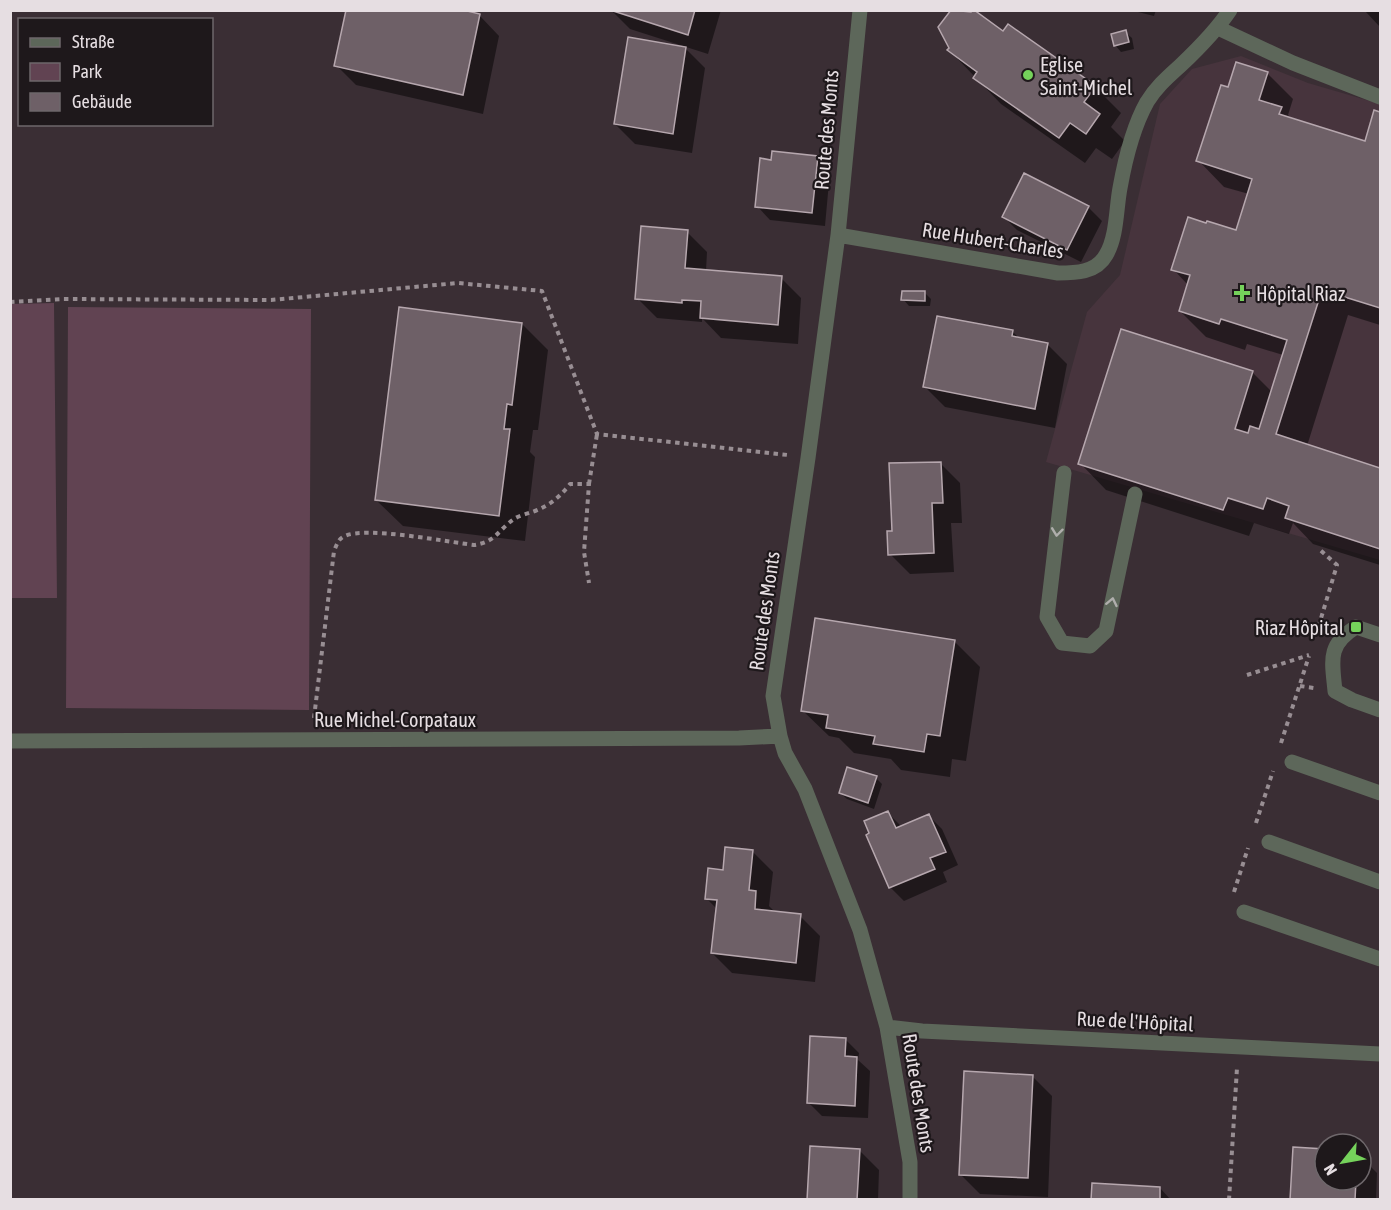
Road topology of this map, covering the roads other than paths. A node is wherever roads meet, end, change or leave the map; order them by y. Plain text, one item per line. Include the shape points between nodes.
1 (860, 10) edge
2 (1230, 10) edge
3 (1218, 28) junction
4 (1380, 97) edge
5 (838, 235) junction
6 (1064, 473) dead end
7 (1135, 494) dead end
8 (1380, 635) edge
9 (1380, 710) edge
10 (780, 736) junction
11 (10, 741) edge
12 (1292, 762) dead end
13 (1380, 793) edge
14 (1269, 842) dead end
15 (1380, 882) edge
16 (1244, 912) road end
17 (1380, 959) edge
18 (887, 1027) junction
19 (1380, 1054) edge
20 (910, 1200) edge

1 - 5 street, Route des Monts
2 - 3 street, Rue Hubert-Charles
3 - 4 street
3 - 5 street, Rue Hubert-Charles via 1148,101 1132,139 1111,242 1106,255 1092,268 1058,273
5 - 10 street, Route des Monts via 773,696
6 -> 7 street via 1047,617 1062,643 1090,646 1106,631
8 - 9 street via 1356,627 1341,636 1332,658 1335,691
10 - 11 street, Rue Michel-Corpataux
10 - 18 street, Route des Monts via 860,930
12 - 13 street
14 - 15 street
16 - 17 street
18 - 19 street, Rue de l'Hôpital
18 - 20 street, Route des Monts via 910,1162

